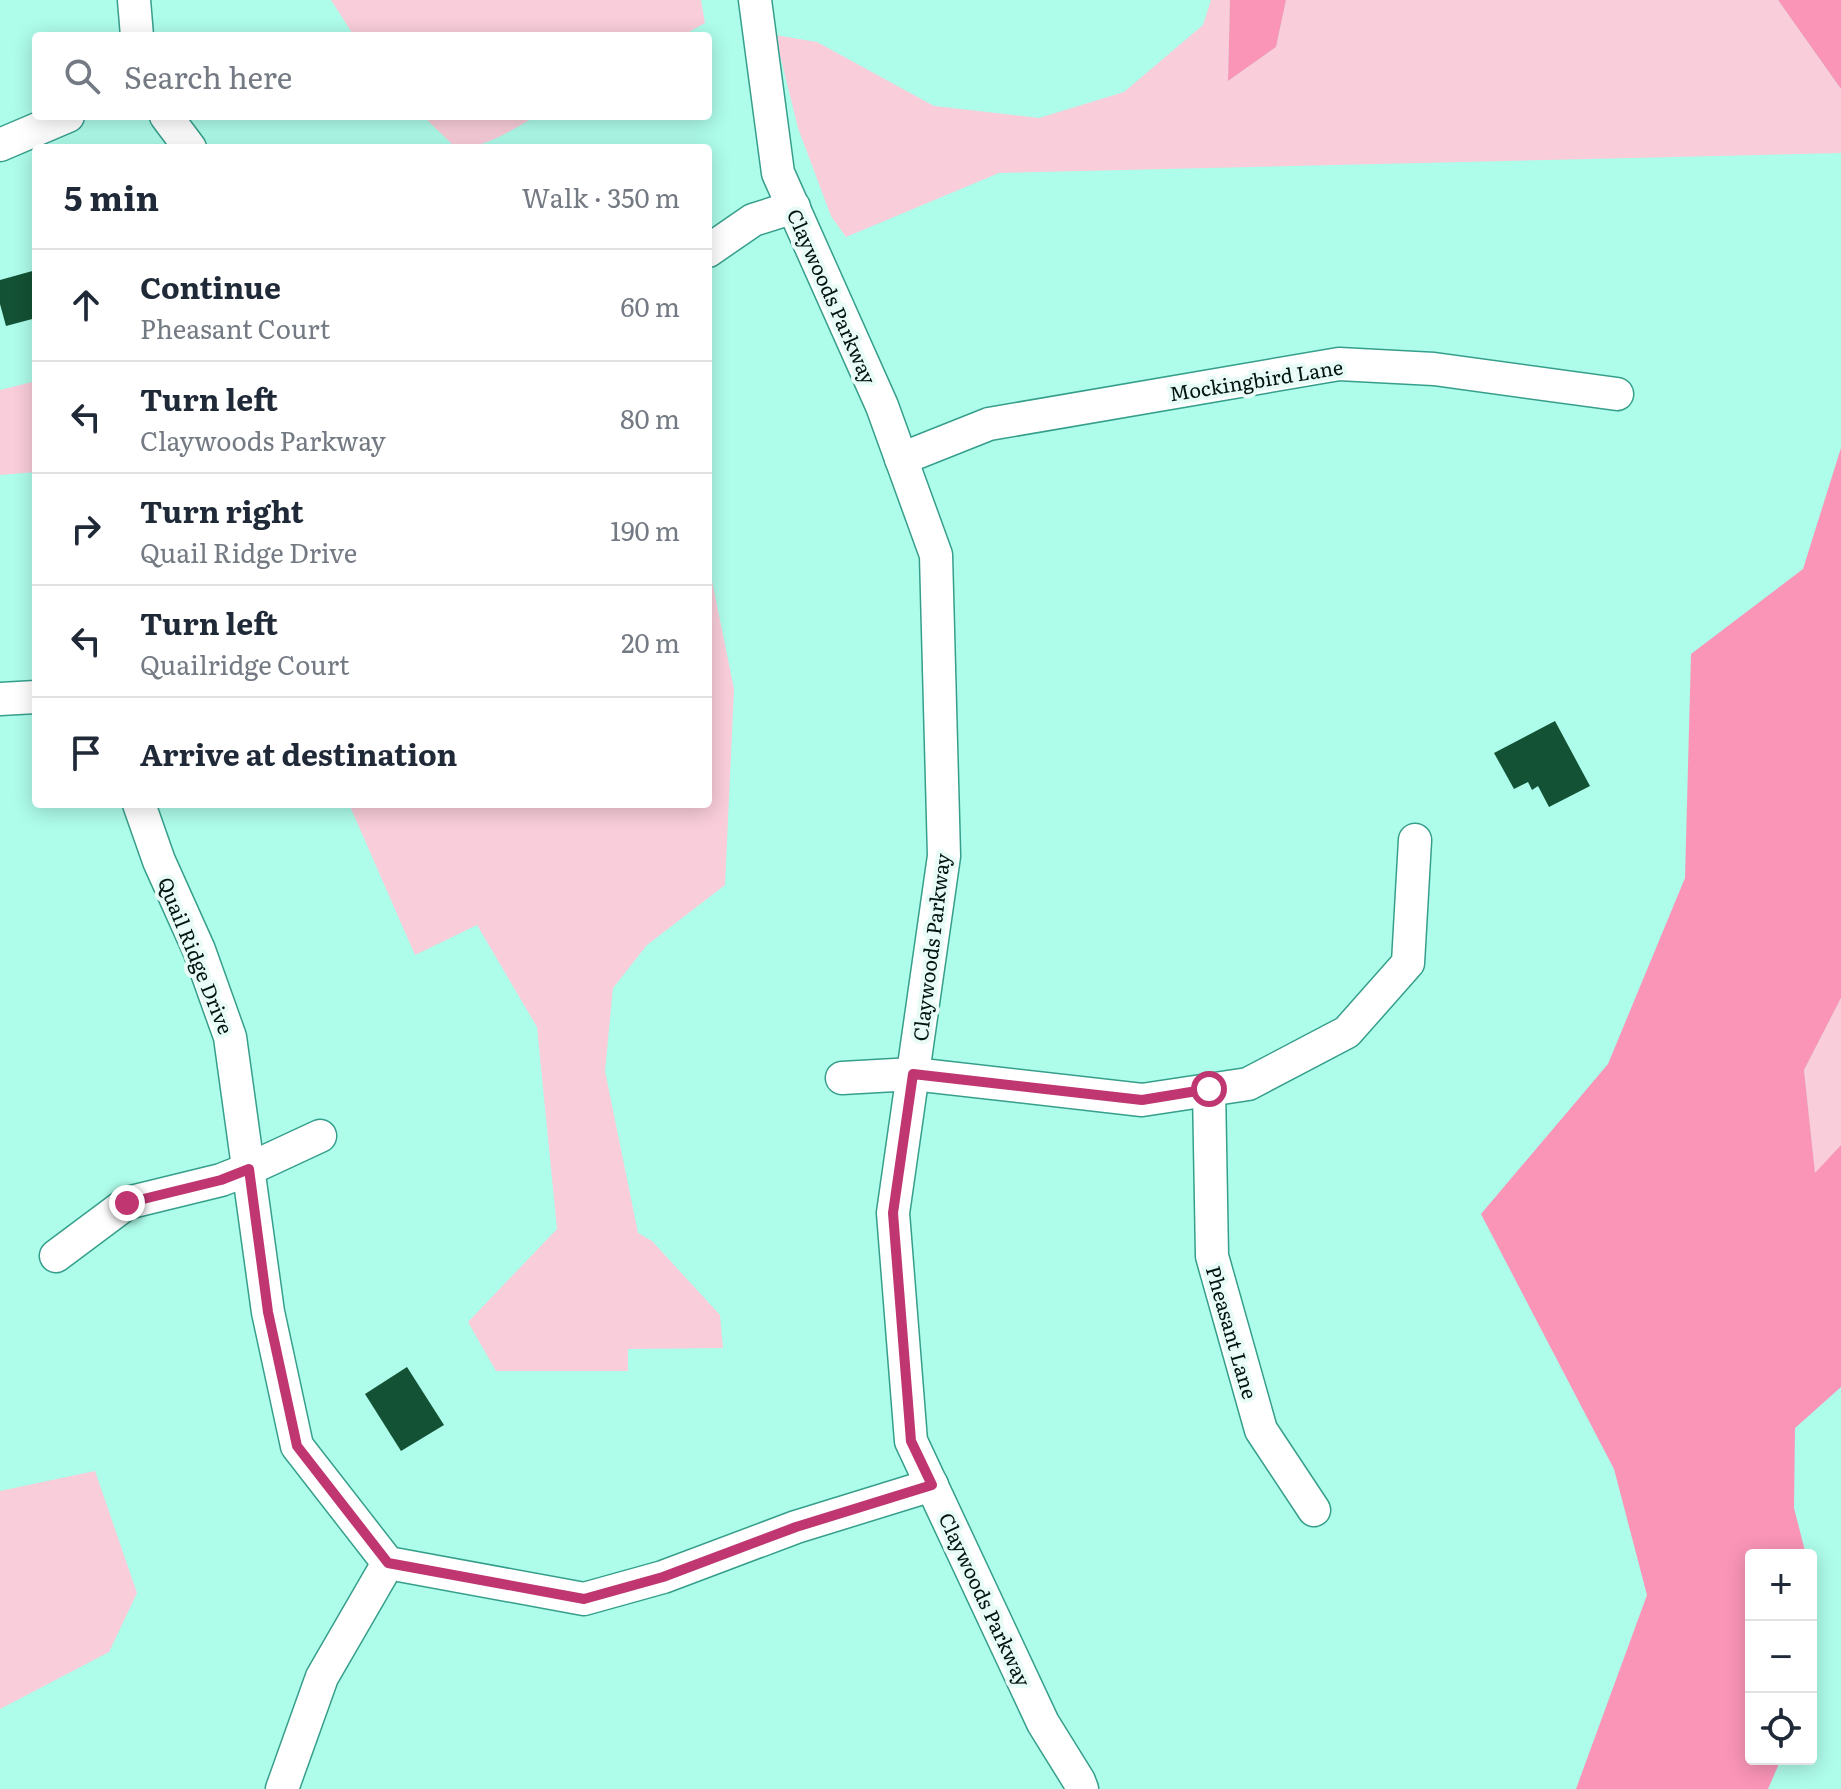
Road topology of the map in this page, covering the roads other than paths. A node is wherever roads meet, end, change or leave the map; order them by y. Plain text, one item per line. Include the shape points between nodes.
1 (134, 0) edge
2 (755, 0) edge
3 (137, 32) edge
4 (59, 120) edge
5 (169, 120) edge
6 (187, 144) edge
7 (0, 145) edge
8 (794, 207) junction
9 (712, 248) edge
10 (1617, 394) dead end
11 (901, 459) junction
12 (32, 697) edge
13 (0, 699) edge
14 (140, 808) edge
15 (1415, 840) dead end
16 (913, 1074) junction
17 (842, 1078) dead end
18 (1209, 1089) junction
19 (320, 1136) dead end
20 (249, 1169) junction
21 (56, 1256) dead end
22 (932, 1485) junction
23 (1314, 1510) dead end
24 (388, 1563) junction
25 (282, 1789) edge
26 (1082, 1789) edge

1 - 3 street
2 - 8 street, Claywoods Parkway via 778,173
4 - 7 street
5 - 6 street
8 - 9 street via 753,220
8 - 11 street, Claywoods Parkway
10 - 11 street, Mockingbird Lane via 1434,369 1339,364 989,424
11 - 16 street, Claywoods Parkway via 936,555 944,856
12 - 13 street
14 - 20 street, Quail Ridge Drive via 230,1037
15 - 18 street via 1408,963 1347,1032 1248,1084
16 - 17 street
16 - 18 street via 1142,1100
16 - 22 street, Claywoods Parkway via 893,1213 911,1441
18 - 23 street, Pheasant Lane via 1212,1256 1261,1430
19 - 20 street
20 - 21 street via 127,1203
20 - 24 street, Quail Ridge Drive via 268,1312 297,1446
22 - 24 street via 584,1599
22 - 26 street, Claywoods Parkway via 1043,1723
24 - 25 street via 322,1677

